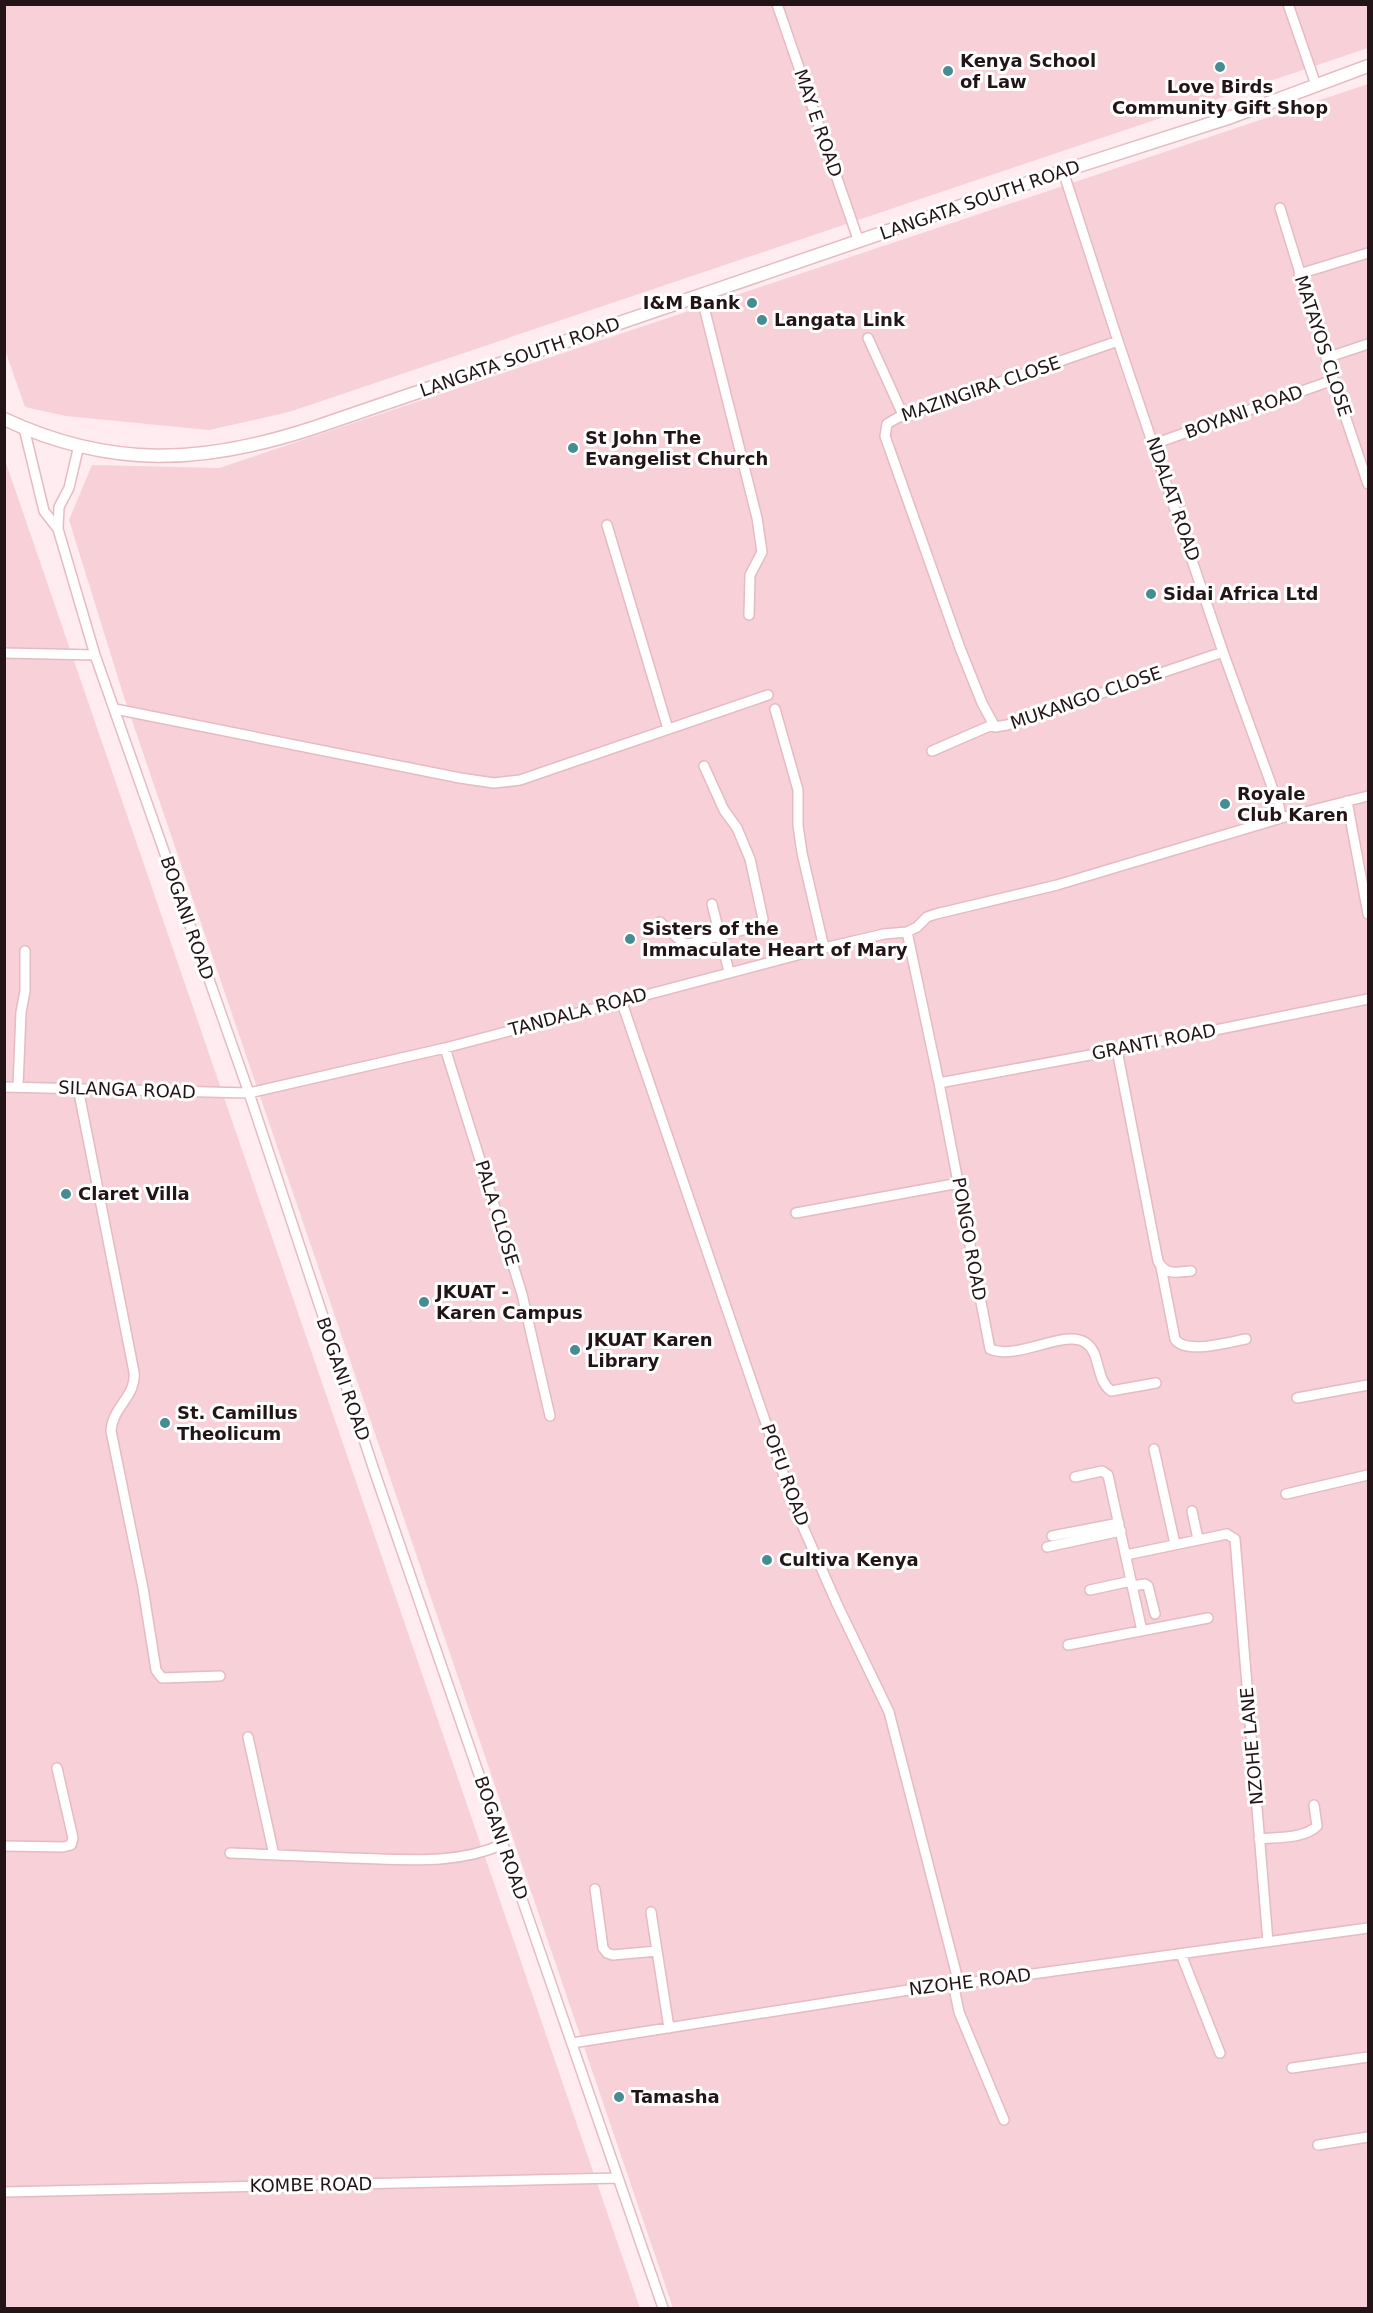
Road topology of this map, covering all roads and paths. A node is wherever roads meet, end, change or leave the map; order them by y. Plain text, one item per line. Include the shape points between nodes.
1 (777, 4) edge
2 (1289, 5) edge
3 (1368, 66) edge
4 (1316, 85) junction
5 (1063, 171) junction
6 (1280, 208) dead end
7 (860, 242) junction
8 (1368, 253) edge
9 (1299, 274) junction
10 (701, 295) junction
11 (868, 338) dead end
12 (1118, 341) junction
13 (1368, 344) edge
14 (1326, 358) junction
15 (1333, 380) junction
16 (903, 415) junction
17 (4, 418) edge
18 (24, 428) junction
19 (1154, 444) junction
20 (79, 445) junction
21 (1368, 484) edge
22 (607, 525) dead end
23 (58, 529) junction
24 (919, 535) joint
25 (749, 615) dead end
26 (1224, 652) junction
27 (4, 653) edge
28 (96, 655) junction
29 (768, 695) dead end
30 (115, 709) junction
31 (775, 709) dead end
32 (993, 725) junction
33 (668, 729) junction
34 (932, 751) dead end
35 (704, 766) dead end
36 (1368, 796) edge
37 (1347, 801) junction
38 (1285, 817) junction
39 (712, 904) dead end
40 (1368, 914) edge
41 (660, 922) dead end
42 (907, 932) junction
43 (720, 935) junction
44 (824, 948) junction
45 (25, 951) dead end
46 (729, 972) junction
47 (1368, 999) edge
48 (621, 1000) junction
49 (445, 1047) junction
50 (1117, 1050) junction
51 (939, 1083) junction
52 (4, 1087) edge
53 (18, 1087) junction
54 (78, 1088) junction
55 (249, 1094) junction
56 (959, 1183) junction
57 (796, 1213) dead end
58 (1161, 1267) junction
59 (1191, 1270) dead end
60 (1246, 1339) dead end
61 (1156, 1383) dead end
62 (1368, 1385) edge
63 (1297, 1398) dead end
64 (550, 1416) dead end
65 (1154, 1449) dead end
66 (1368, 1476) edge
67 (1075, 1477) dead end
68 (1286, 1494) dead end
69 (1192, 1511) dead end
70 (1120, 1527) junction
71 (1052, 1536) dead end
72 (1198, 1539) junction
73 (1175, 1544) junction
74 (1047, 1547) dead end
75 (1126, 1555) junction
76 (1131, 1584) junction
77 (1090, 1590) dead end
78 (1155, 1614) dead end
79 (1208, 1618) dead end
80 (1143, 1631) junction
81 (1068, 1645) dead end
82 (220, 1676) dead end
83 (248, 1737) dead end
84 (57, 1768) dead end
85 (1314, 1805) dead end
86 (1259, 1839) junction
87 (503, 1845) junction
88 (4, 1846) edge
89 (230, 1853) dead end
90 (274, 1855) junction
91 (595, 1889) dead end
92 (651, 1912) dead end
93 (1368, 1928) edge
94 (1268, 1942) junction
95 (657, 1951) junction
96 (1181, 1954) junction
97 (956, 1983) junction
98 (669, 2028) junction
99 (572, 2043) junction
100 (1220, 2053) dead end
101 (1368, 2057) edge
102 (1292, 2068) dead end
103 (1004, 2120) dead end
104 (1368, 2137) edge
105 (1318, 2145) dead end
106 (617, 2178) junction
107 (4, 2192) edge
108 (663, 2308) edge

1 - 7 street, MAY E ROAD
2 - 4 street
3 - 4 street, LANGATA SOUTH ROAD
4 - 5 street, LANGATA SOUTH ROAD
5 - 7 street, LANGATA SOUTH ROAD
5 - 12 street, NDALAT ROAD
6 - 9 street, MATAYOS CLOSE
7 - 10 street, LANGATA SOUTH ROAD
8 - 9 street
9 - 14 street, MATAYOS CLOSE
10 - 20 street, LANGATA SOUTH ROAD via 260,443 208,454 161,457
10 - 25 street via 757,518 762,552 750,575
11 - 16 street
12 - 16 street, MAZINGIRA CLOSE
12 - 19 street, NDALAT ROAD
13 - 14 street
14 - 15 street, MATAYOS CLOSE
15 - 19 street, BOYANI ROAD
15 - 21 street, MATAYOS CLOSE
16 - 24 street, MAZINGIRA CLOSE via 886,424 885,436
17 - 18 street, LANGATA SOUTH ROAD
18 - 20 street, LANGATA SOUTH ROAD
18 - 23 street via 44,511
19 - 26 street, NDALAT ROAD
20 - 23 street, BOGANI ROAD via 69,488 59,507
22 - 33 street
23 - 28 street, BOGANI ROAD
24 - 32 street, MUKANGO CLOSE
26 - 32 street, MUKANGO CLOSE via 998,728
26 - 38 street, NDALAT ROAD
27 - 28 street
28 - 30 street, BOGANI ROAD
29 - 33 street
30 - 33 street via 494,783 530,777
30 - 55 street, BOGANI ROAD
31 - 44 street via 798,790 802,853
32 - 34 street
35 - 43 street via 750,860 763,919 759,926
36 - 37 street
37 - 38 street
37 - 40 street
38 - 42 street via 1057,885 931,916
39 - 43 street
41 - 43 street via 688,944
42 - 44 street, TANDALA ROAD
42 - 51 street, PONGO ROAD
43 - 46 street
44 - 46 street, TANDALA ROAD
45 - 53 street
46 - 48 street, TANDALA ROAD
47 - 50 street, GRANTI ROAD
48 - 49 street, TANDALA ROAD
48 - 97 street, POFU ROAD via 796,1510 889,1712
49 - 55 street, TANDALA ROAD
49 - 64 street, PALA CLOSE via 522,1294
50 - 51 street, GRANTI ROAD
50 - 58 street
51 - 56 street, PONGO ROAD
52 - 53 street, SILANGA ROAD
53 - 54 street, SILANGA ROAD
54 - 55 street, SILANGA ROAD
54 - 82 street via 134,1372 132,1391 114,1415 111,1431 144,1588 156,1670 162,1678
55 - 87 street, BOGANI ROAD
56 - 57 street
56 - 61 street, PONGO ROAD via 990,1349 1006,1353 1075,1338 1088,1344 1101,1381 1111,1391
58 - 59 street via 1170,1272
58 - 60 street via 1176,1342 1189,1347
62 - 63 street
65 - 73 street
66 - 68 street
67 - 70 street via 1106,1472
69 - 72 street
70 - 71 street
70 - 74 street
70 - 75 street
72 - 73 street
72 - 86 street, NZOHE LANE via 1227,1534 1235,1539
73 - 75 street
75 - 76 street
76 - 77 street
76 - 78 street via 1148,1586
76 - 80 street
79 - 80 street
80 - 81 street
83 - 90 street
84 - 88 street via 73,1838 71,1845
85 - 86 street via 1317,1826 1312,1831
86 - 94 street, NZOHE LANE
87 - 90 street via 463,1857
87 - 99 street, BOGANI ROAD
89 - 90 street
91 - 95 street via 603,1948 607,1953
92 - 95 street
93 - 94 street, NZOHE ROAD
94 - 96 street, NZOHE ROAD
95 - 98 street
96 - 97 street, NZOHE ROAD
96 - 100 street
97 - 98 street, NZOHE ROAD
97 - 103 street, POFU ROAD via 959,2012
98 - 99 street, NZOHE ROAD
99 - 106 street, BOGANI ROAD
101 - 102 street
104 - 105 street
106 - 107 street, KOMBE ROAD
106 - 108 street, BOGANI ROAD

